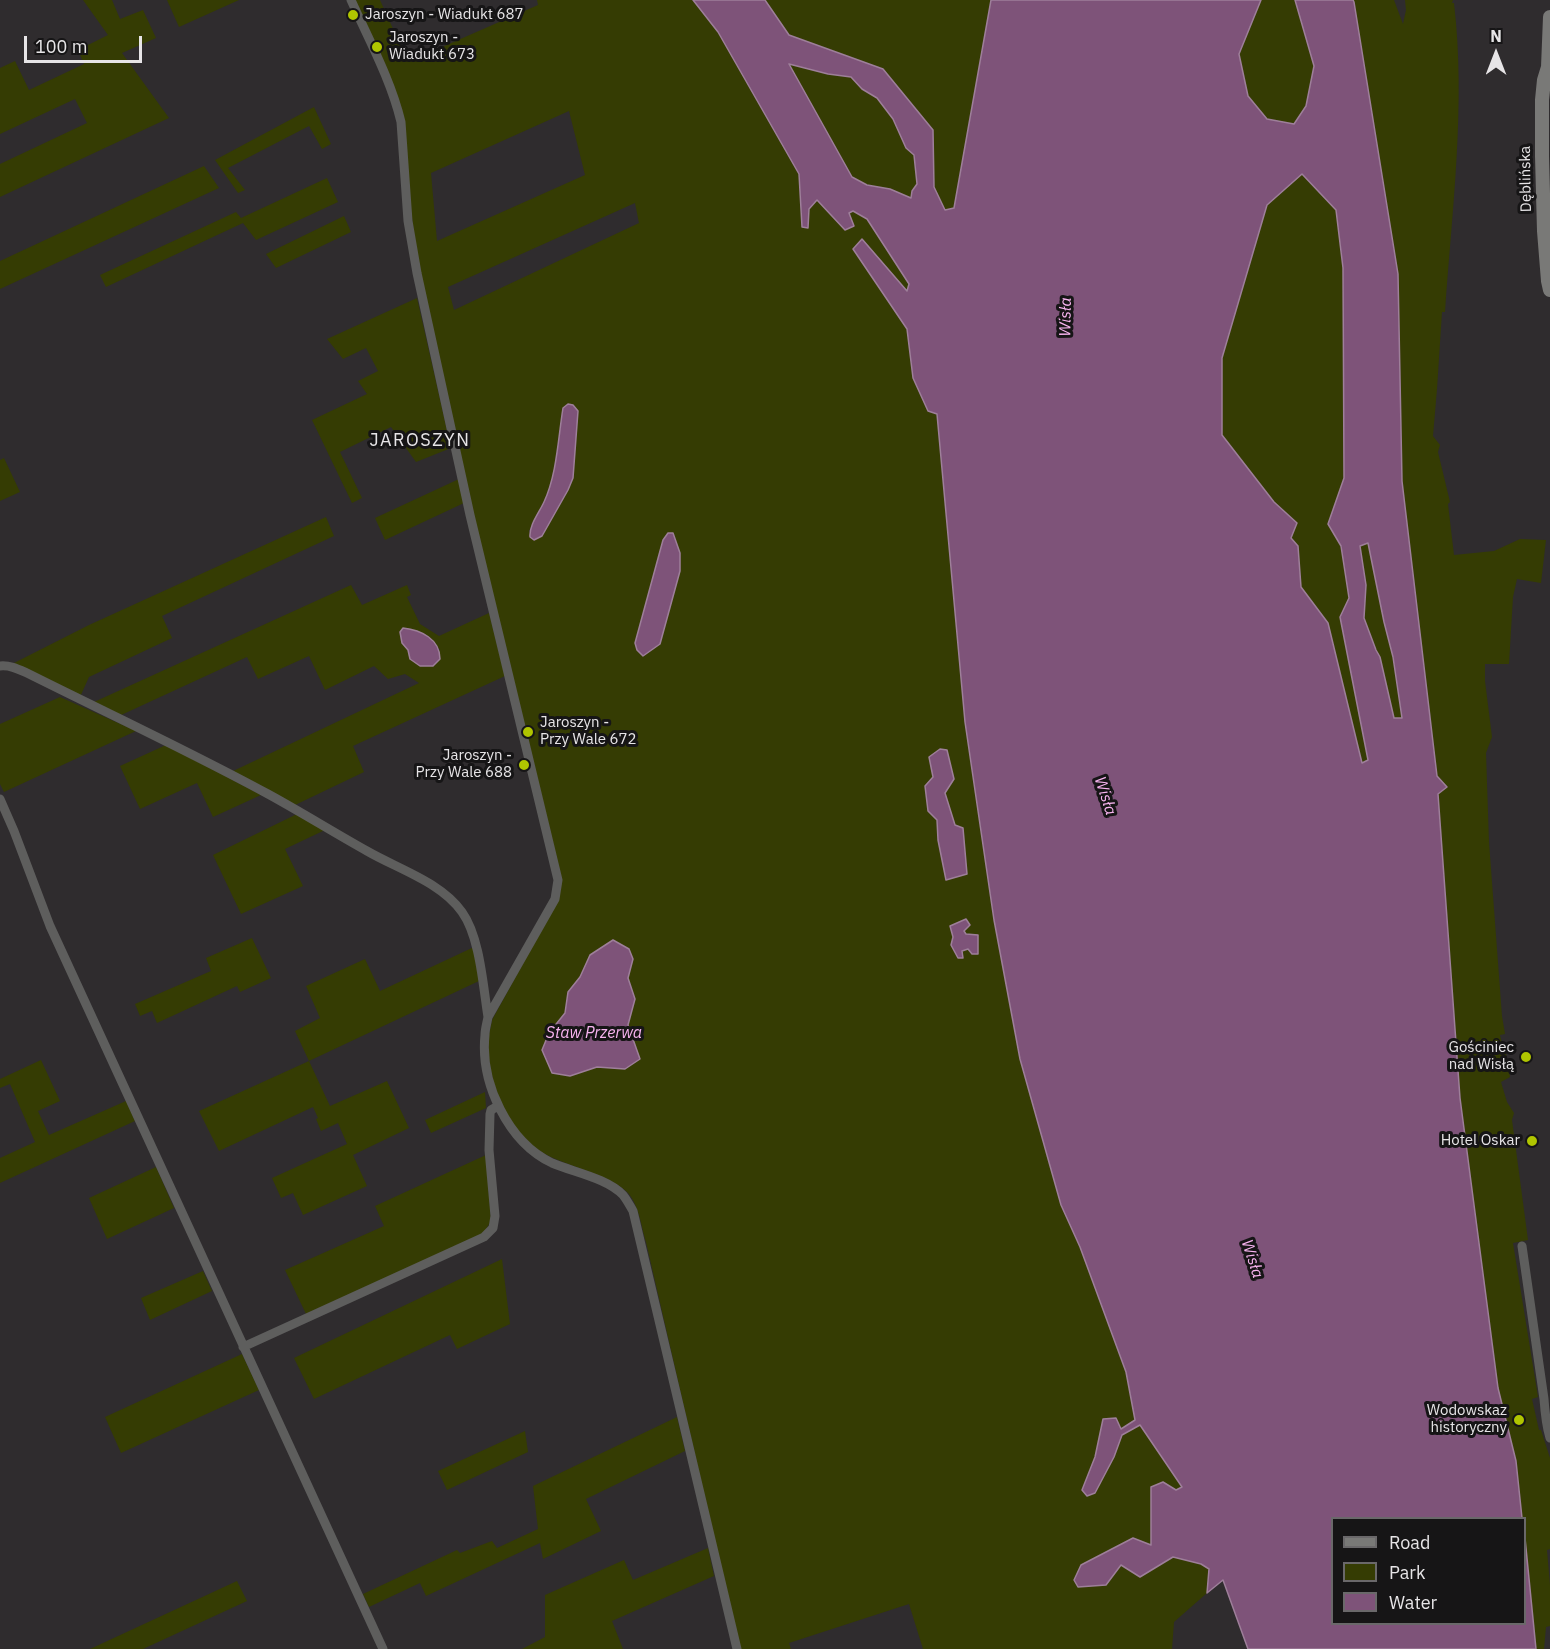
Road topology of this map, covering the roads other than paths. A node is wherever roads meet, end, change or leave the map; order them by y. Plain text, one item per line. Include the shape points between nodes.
1 (351, 0) edge
2 (1550, 17) edge
3 (1549, 71) edge
4 (1550, 126) edge
5 (1550, 188) edge
6 (1550, 290) edge
7 (0, 666) edge
8 (0, 799) edge
9 (488, 1017) junction
10 (498, 1106) junction
11 (1522, 1246) dead end
12 (243, 1347) junction
13 (1548, 1416) edge
14 (1550, 1438) edge
15 (383, 1649) edge
16 (737, 1649) edge

1 - 9 street via 398,108 417,273 470,515 558,880 555,899
2 - 3 main road, Dęblińska
3 - 6 main road, Dęblińska via 1543,90 1542,156
4 - 5 main road, Dęblińska
7 - 9 street via 27,673 186,752 440,890 462,911 470,925
8 - 12 street via 50,926
9 - 10 street via 484,1037 486,1064
10 - 12 street via 490,1114 495,1216 489,1233
10 - 16 street via 507,1123 534,1153 606,1184 622,1194 633,1211
11 - 13 street
12 - 15 street
13 - 14 street

